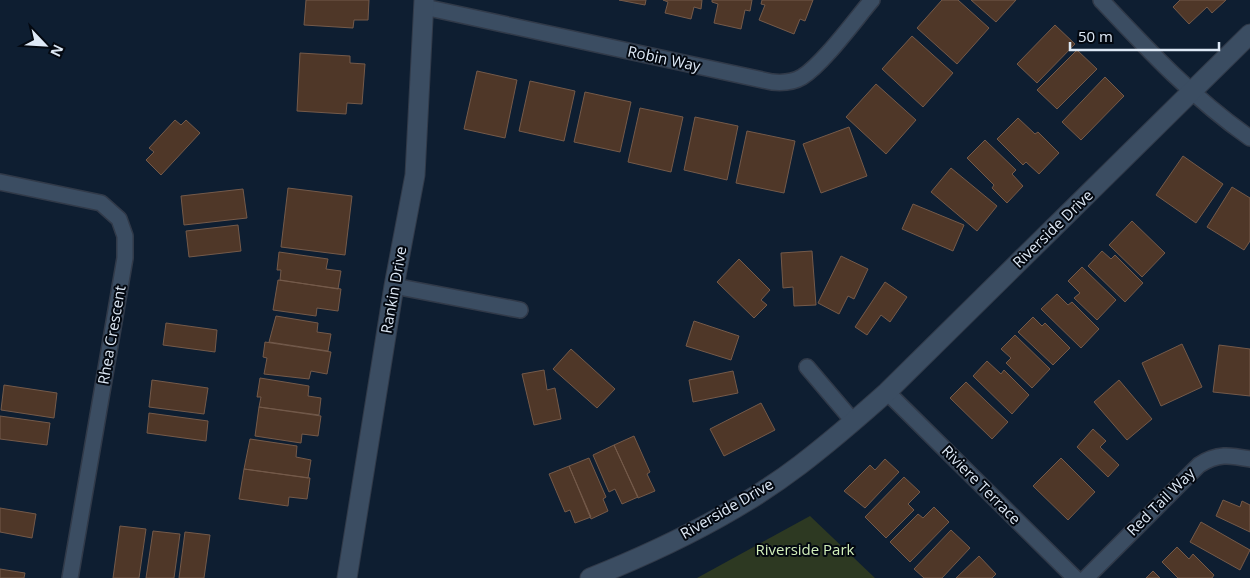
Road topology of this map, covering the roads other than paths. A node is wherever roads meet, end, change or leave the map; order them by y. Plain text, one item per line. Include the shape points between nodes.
1 (872, 0) edge
2 (1101, 0) edge
3 (424, 4) edge
4 (1250, 34) edge
5 (1192, 93) junction
6 (1250, 138) edge
7 (0, 182) edge
8 (394, 286) junction
9 (520, 310) dead end
10 (807, 367) dead end
11 (887, 392) junction
12 (853, 421) junction
13 (1250, 459) edge
14 (70, 578) edge
15 (347, 578) edge
16 (590, 578) edge
17 (1076, 578) edge
18 (1086, 578) edge

1 - 3 street, Robin Way via 814,67 801,78 787,83
2 - 5 street
3 - 8 street, Rankin Drive via 414,175
4 - 5 street, Riverside Drive
5 - 6 street
5 - 11 street, Riverside Drive
7 - 14 street, Rhea Crescent via 101,203 119,219 125,236 125,258
8 - 9 street
8 - 15 street, Rankin Drive
10 - 12 street
11 - 12 street, Riverside Drive
11 - 17 street, Riviere Terrace
12 - 16 street, Riverside Drive via 799,466 729,511
13 - 18 street, Red Tail Way via 1229,454 1210,457

